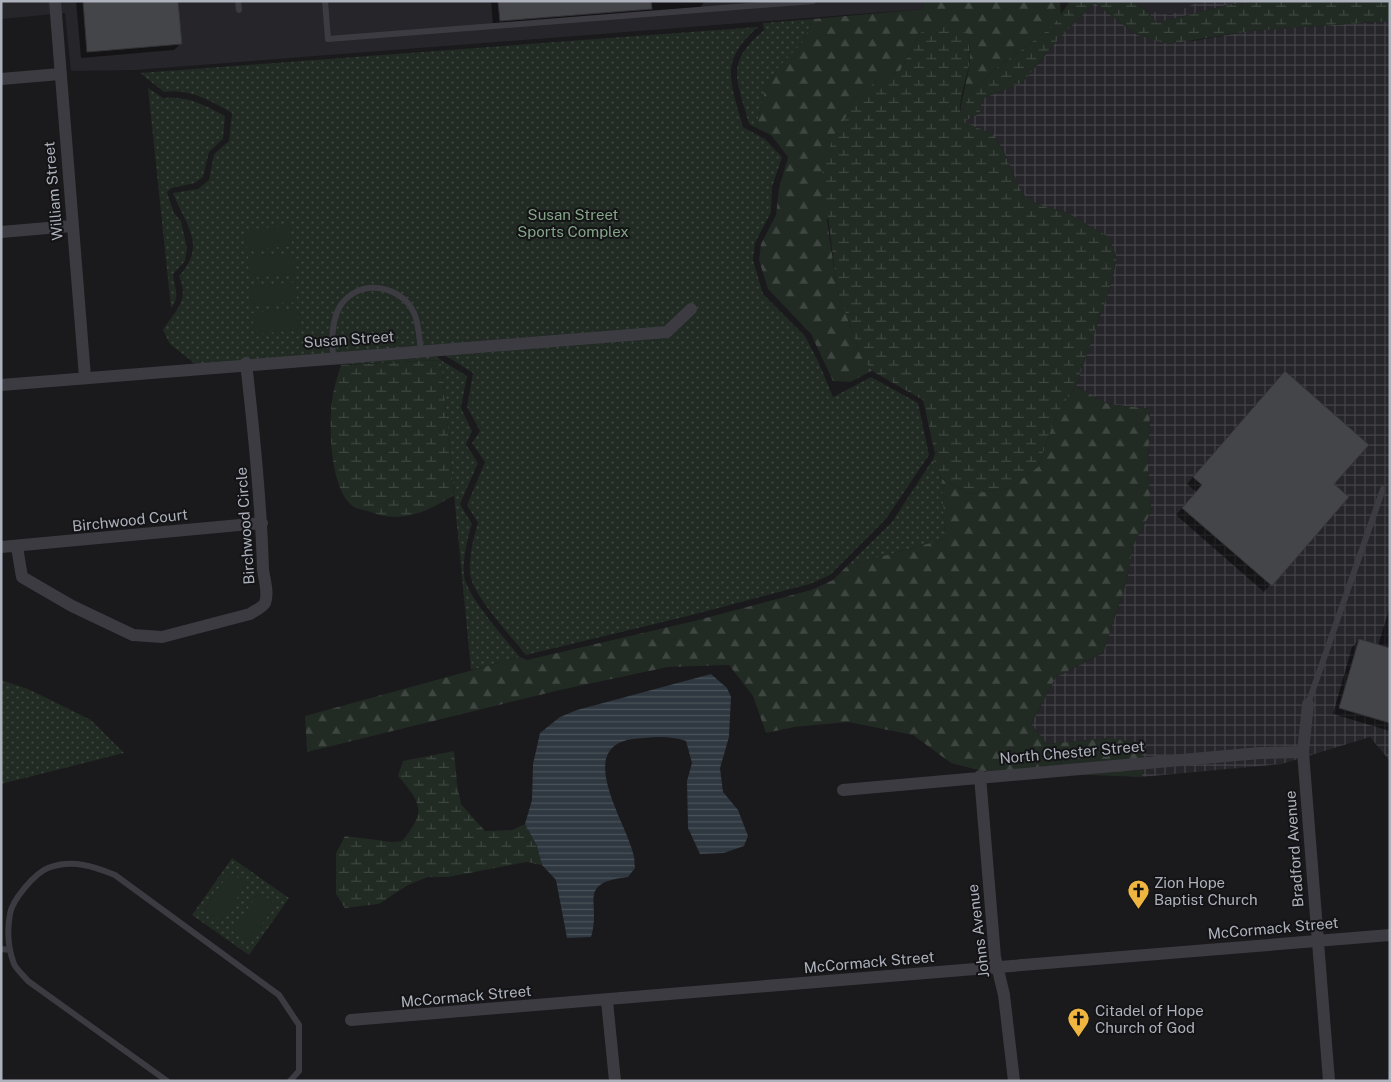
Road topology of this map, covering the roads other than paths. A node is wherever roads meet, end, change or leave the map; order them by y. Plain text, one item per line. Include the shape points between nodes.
1 (55, 1) edge
2 (238, 1) edge
3 (325, 1) edge
4 (813, 1) edge
5 (239, 10) dead end
6 (60, 74) junction
7 (1, 79) edge
8 (71, 226) junction
9 (1, 232) edge
10 (691, 309) dead end
11 (421, 350) junction
12 (333, 357) junction
13 (246, 364) junction
14 (84, 377) junction
15 (1, 384) edge
16 (1383, 489) dead end
17 (262, 523) junction
18 (1, 547) edge
19 (17, 547) junction
20 (1308, 704) joint
21 (1303, 752) junction
22 (980, 776) junction
23 (844, 790) dead end
24 (1390, 935) edge
25 (1317, 941) junction
26 (1, 949) edge
27 (10, 950) junction
28 (998, 968) junction
29 (607, 1000) junction
30 (351, 1020) dead end
31 (299, 1071) junction
32 (166, 1081) edge
33 (290, 1081) edge
34 (300, 1081) edge
35 (615, 1081) edge
36 (1014, 1081) edge
37 (1329, 1081) edge

1 - 6 street, William Street
2 - 5 lane
3 - 4 lane via 328,39
6 - 7 street
6 - 8 street, William Street
8 - 9 street
8 - 14 street, William Street
10 - 11 street, Susan Street via 667,332
11 - 12 street, Susan Street
11 - 12 lane via 418,323 409,305 384,288 366,288 340,306 332,333
12 - 13 street, Susan Street
13 - 14 street, Susan Street
13 - 17 street, Birchwood Circle
14 - 15 street, Susan Street
16 - 20 lane
17 - 19 street, Birchwood Court
17 - 19 street, Birchwood Circle via 266,602 250,614 162,637 133,635 72,606 22,577
18 - 19 street, Birchwood Court
20 - 21 street, Bradford Avenue
21 - 22 street, North Chester Street
21 - 25 street, Bradford Avenue
22 - 23 street, North Chester Street
22 - 28 street, Johns Avenue
24 - 25 street, McCormack Street
25 - 28 street, McCormack Street
25 - 37 street, Bradford Avenue
26 - 27 lane
27 - 31 lane via 10,912 28,882 47,868 89,865 115,875 279,995 299,1025
27 - 32 lane via 15,966 28,982
28 - 29 street, McCormack Street
28 - 36 street, Johns Avenue
29 - 30 street, McCormack Street
29 - 35 street
31 - 33 lane
31 - 34 lane

